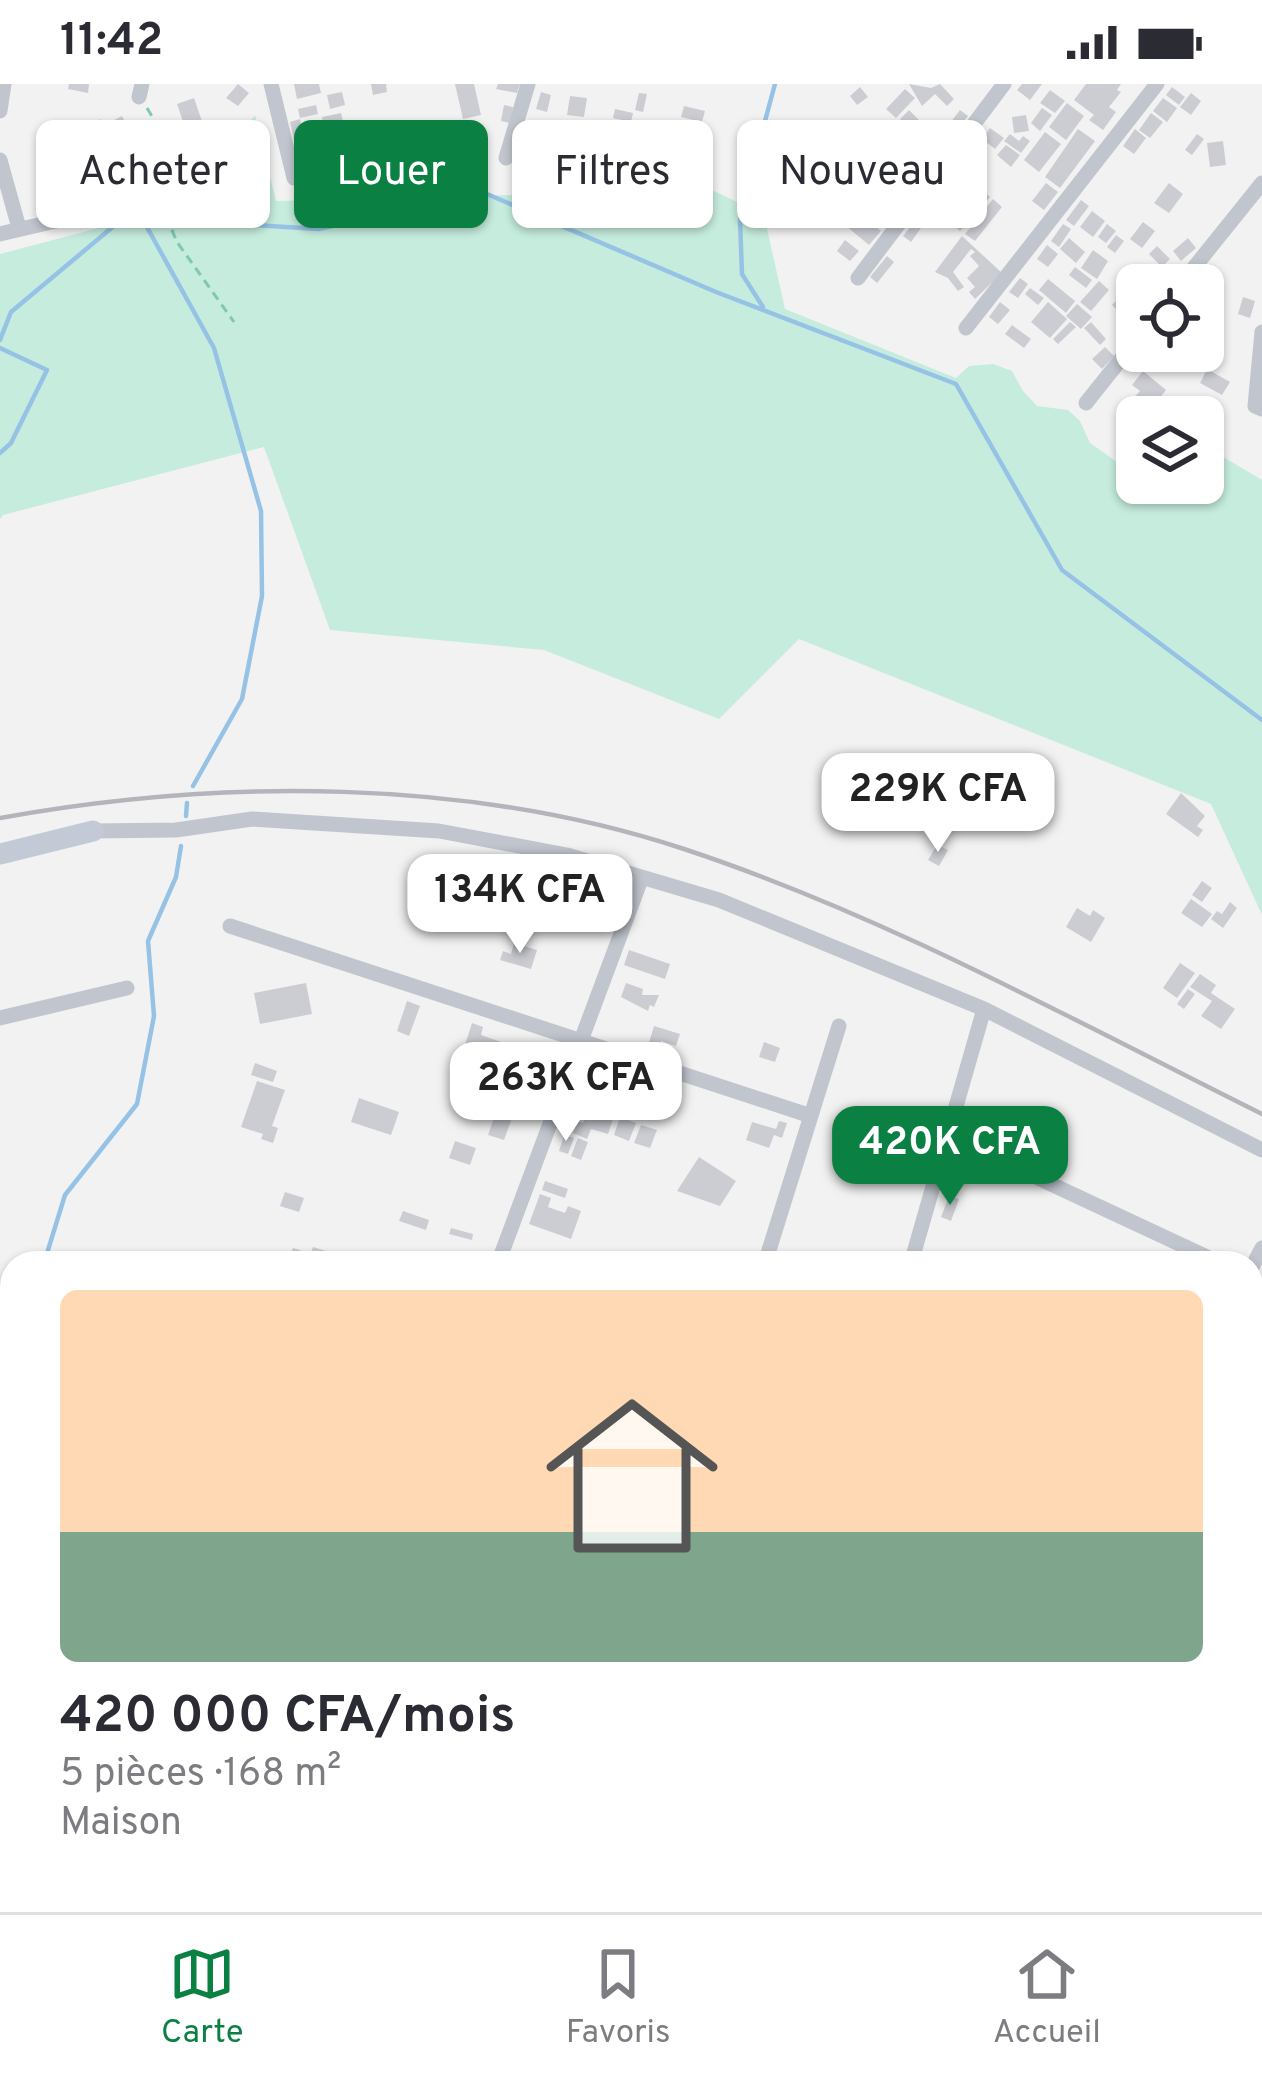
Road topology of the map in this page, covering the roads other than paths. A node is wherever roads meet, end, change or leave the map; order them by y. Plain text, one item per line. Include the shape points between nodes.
1 (4, 84) edge
2 (271, 84) edge
3 (528, 84) edge
4 (1004, 84) edge
5 (1157, 84) edge
6 (0, 111) edge
7 (506, 158) dead end
8 (0, 160) edge
9 (294, 178) dead end
10 (1262, 183) edge
11 (36, 224) edge
12 (20, 228) junction
13 (0, 234) edge
14 (1197, 264) edge
15 (858, 278) dead end
16 (966, 328) dead end
17 (1262, 332) edge
18 (1116, 365) edge
19 (1086, 403) dead end
20 (1262, 409) edge
21 (93, 831) joint
22 (0, 854) edge
23 (643, 877) junction
24 (230, 926) dead end
25 (127, 988) dead end
26 (984, 1010) junction
27 (0, 1018) edge
28 (839, 1026) dead end
29 (581, 1041) junction
30 (811, 1116) junction
31 (948, 1136) junction
32 (1262, 1150) edge
33 (502, 1251) edge
34 (769, 1251) edge
35 (914, 1251) edge
36 (1194, 1251) edge

1 - 6 street
2 - 9 street
3 - 7 street
4 - 15 street
5 - 16 street
8 - 12 street
10 - 14 street
11 - 12 street
12 - 13 street
17 - 20 street via 1255,406
18 - 19 street
21 - 22 street
21 - 23 street via 252,819 439,831
23 - 26 street via 719,900
23 - 29 street
24 - 29 street
25 - 27 street
26 - 31 street
26 - 32 street
28 - 30 street
29 - 30 street
29 - 33 street
30 - 34 street
31 - 35 street
31 - 36 street

